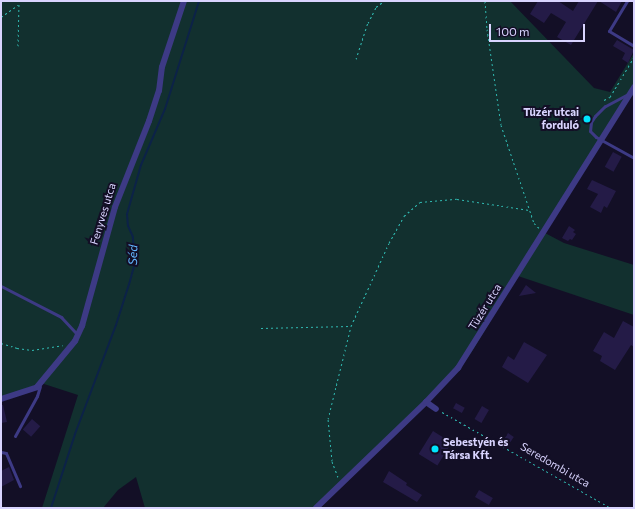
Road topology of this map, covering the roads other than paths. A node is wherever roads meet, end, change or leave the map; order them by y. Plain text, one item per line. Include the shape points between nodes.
1 (184, 1) edge
2 (627, 1) edge
3 (634, 46) edge
4 (634, 87) edge
5 (630, 94) junction
6 (601, 140) junction
7 (634, 158) edge
8 (1, 286) edge
9 (77, 338) junction
10 (41, 384) junction
11 (1, 399) edge
12 (426, 402) junction
13 (436, 409) road end
14 (15, 436) dead end
15 (1, 452) edge
16 (20, 486) dead end
17 (316, 508) edge

1 - 9 street, Fenyves utca via 162,67 159,90 150,121 115,206
2 - 3 lane via 609,31
4 - 5 street, Tüzér utca
5 - 6 street, Tüzér utca
5 - 6 lane via 613,101 591,122 590,131
6 - 7 lane
6 - 12 street, Tüzér utca via 470,351 458,368
8 - 9 lane via 61,317
9 - 10 street, Fenyves utca
10 - 11 street, Fenyves utca
10 - 14 lane
12 - 13 street
12 - 17 street, Tüzér utca
15 - 16 lane via 6,453

